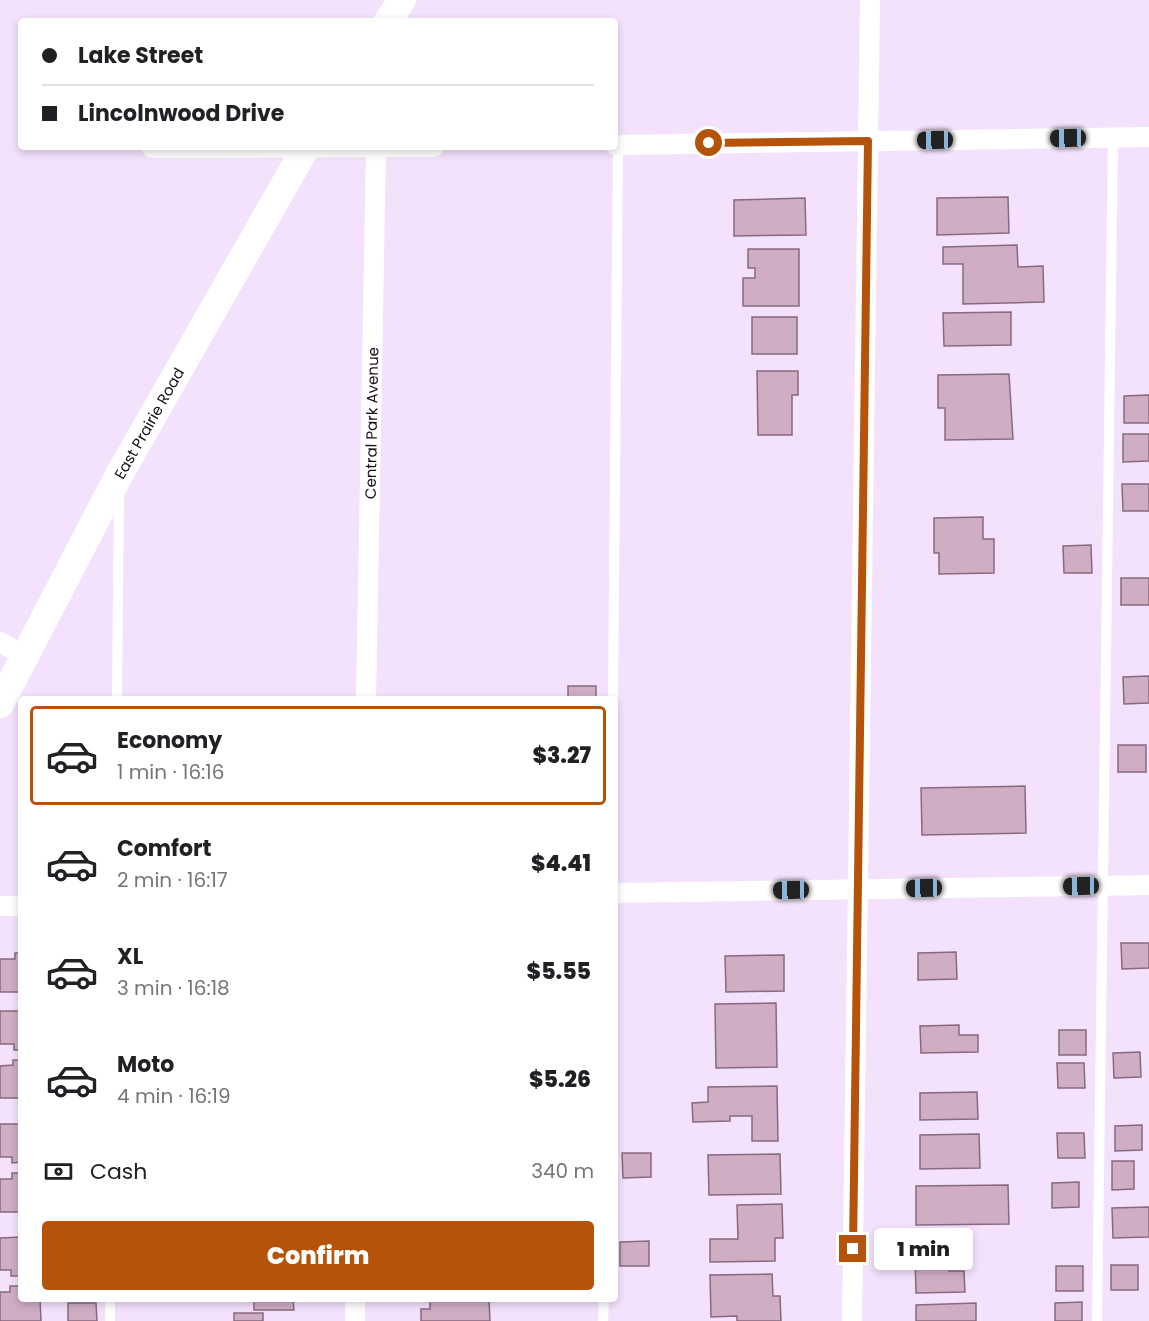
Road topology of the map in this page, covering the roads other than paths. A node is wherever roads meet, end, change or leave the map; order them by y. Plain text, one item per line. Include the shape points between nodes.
1 (402, 0) edge
2 (870, 0) edge
3 (390, 18) edge
4 (1113, 137) junction
5 (1149, 137) edge
6 (868, 141) junction
7 (618, 145) edge
8 (304, 150) edge
9 (376, 150) edge
10 (616, 150) edge
11 (119, 475) junction
12 (12, 649) edge
13 (117, 696) edge
14 (366, 696) edge
15 (613, 696) edge
16 (0, 704) edge
17 (1149, 885) edge
18 (1103, 886) junction
19 (857, 889) junction
20 (618, 893) edge
21 (0, 906) edge
22 (18, 906) edge
23 (110, 1302) edge
24 (355, 1302) edge
25 (604, 1302) edge
26 (110, 1321) edge
27 (355, 1321) edge
28 (603, 1321) edge
29 (852, 1321) edge
30 (1097, 1321) edge

1 - 3 street
2 - 6 street
4 - 5 street
4 - 6 street
4 - 18 lane
6 - 7 street
6 - 19 street
8 - 11 street, East Prairie Road
9 - 14 street, Central Park Avenue
10 - 15 lane
11 - 12 street, East Prairie Road
11 - 13 lane
12 - 16 street, East Prairie Road
17 - 18 street
18 - 19 street
18 - 30 lane
19 - 20 street
19 - 29 street
21 - 22 street
23 - 26 lane
24 - 27 street
25 - 28 lane

